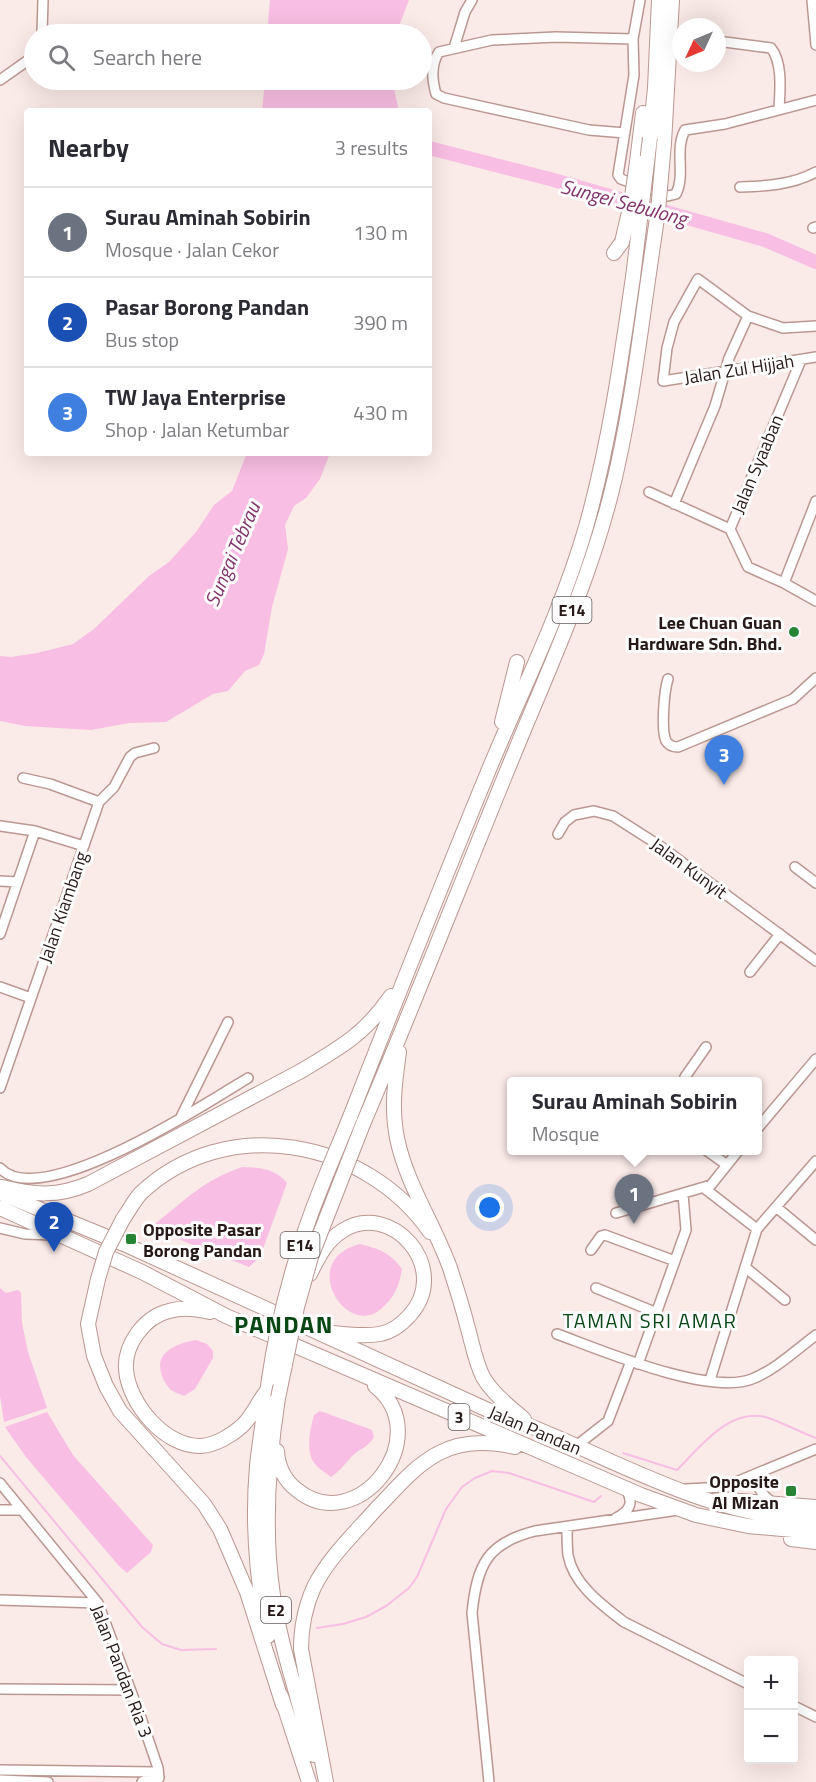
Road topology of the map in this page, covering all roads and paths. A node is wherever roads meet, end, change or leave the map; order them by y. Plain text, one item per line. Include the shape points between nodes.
1 (43, 0) edge
2 (472, 0) edge
3 (640, 0) edge
4 (659, 0) edge
5 (672, 0) edge
6 (812, 0) edge
7 (42, 24) edge
8 (633, 39) junction
9 (657, 39) junction
10 (726, 42) edge
11 (816, 45) edge
12 (454, 48) junction
13 (24, 63) edge
14 (0, 80) edge
15 (816, 100) edge
16 (779, 109) junction
17 (625, 133) junction
18 (816, 172) edge
19 (740, 187) dead end
20 (618, 248) dead end
21 (748, 316) junction
22 (816, 326) edge
23 (816, 357) edge
24 (801, 360) junction
25 (726, 371) junction
26 (649, 492) dead end
27 (816, 501) edge
28 (674, 504) junction
29 (812, 526) edge
30 (730, 529) junction
31 (784, 583) junction
32 (816, 602) edge
33 (517, 662) dead end
34 (816, 678) edge
35 (668, 679) dead end
36 (154, 748) dead end
37 (491, 765) junction
38 (22, 778) dead end
39 (99, 802) junction
40 (0, 826) edge
41 (35, 831) junction
42 (558, 834) dead end
43 (84, 846) junction
44 (795, 867) dead end
45 (0, 880) edge
46 (17, 882) junction
47 (816, 883) edge
48 (0, 931) edge
49 (780, 934) junction
50 (815, 958) edge
51 (750, 972) dead end
52 (405, 977) junction
53 (0, 987) edge
54 (31, 998) junction
55 (228, 1022) dead end
56 (402, 1032) junction
57 (705, 1047) dead end
58 (816, 1059) edge
59 (686, 1077) edge
60 (248, 1078) dead end
61 (0, 1088) edge
62 (180, 1119) junction
63 (762, 1123) edge
64 (713, 1155) edge
65 (735, 1155) edge
66 (816, 1161) edge
67 (727, 1165) junction
68 (0, 1168) edge
69 (0, 1186) edge
70 (704, 1188) junction
71 (0, 1193) edge
72 (683, 1194) junction
73 (776, 1207) junction
74 (0, 1208) edge
75 (616, 1214) dead end
76 (0, 1228) edge
77 (757, 1229) junction
78 (63, 1236) junction
79 (816, 1240) edge
80 (591, 1250) dead end
81 (675, 1261) junction
82 (745, 1267) junction
83 (450, 1268) junction
84 (303, 1286) junction
85 (596, 1288) dead end
86 (785, 1300) dead end
87 (657, 1313) junction
88 (226, 1316) junction
89 (315, 1332) junction
90 (557, 1334) dead end
91 (816, 1335) edge
92 (634, 1362) junction
93 (363, 1377) junction
94 (710, 1380) junction
95 (271, 1389) junction
96 (529, 1424) junction
97 (273, 1431) junction
98 (585, 1439) junction
99 (816, 1449) edge
100 (555, 1457) junction
101 (766, 1470) junction
102 (0, 1483) edge
103 (626, 1488) junction
104 (675, 1488) junction
105 (699, 1498) junction
106 (773, 1503) junction
107 (816, 1507) edge
108 (0, 1510) edge
109 (22, 1510) junction
110 (690, 1512) junction
111 (816, 1520) edge
112 (608, 1521) junction
113 (567, 1527) junction
114 (816, 1532) edge
115 (816, 1542) edge
116 (0, 1600) edge
117 (98, 1603) junction
118 (744, 1682) edge
119 (0, 1689) edge
120 (130, 1690) junction
121 (283, 1705) junction
122 (798, 1708) edge
123 (816, 1717) edge
124 (0, 1770) edge
125 (156, 1774) edge
126 (0, 1781) edge
127 (48, 1782) edge
128 (142, 1782) edge
129 (309, 1782) edge
130 (325, 1782) edge
131 (489, 1782) edge

1 - 7 street
2 - 12 street
3 - 8 street
4 - 9 highway, E14
5 - 56 highway, E14, bridge via 658,212 633,392 612,491 560,642
6 - 11 street
8 - 12 street via 492,40
8 - 17 street via 634,75
9 - 20 highway, bridge via 646,84 631,204
9 - 37 highway, E14, bridge via 633,277 618,384 597,486 547,635
10 - 16 street via 771,48 775,53
12 - 17 street via 439,52 434,60 436,94 444,98 589,130
13 - 14 street
15 - 16 street
16 - 17 street via 685,130 680,139 680,185 676,194 669,196 618,175
18 - 19 street via 792,182
21 - 22 street via 783,328
21 - 25 street
21 - 25 street, Jalan Zul Hijjah via 698,279 674,322 663,381
23 - 24 street, Jalan Zul Hijjah
24 - 25 street, Jalan Zul Hijjah
24 - 30 street, Jalan Syaaban
25 - 28 street via 716,406
26 - 28 street
27 - 29 street
28 - 30 street
29 - 31 street
30 - 31 street, Jalan Syaaban via 748,567
31 - 32 street
33 - 37 highway
34 - 35 street via 793,699 678,747 668,743 664,730
36 - 39 street via 130,757 114,788
37 - 52 highway, E14
38 - 39 street
39 - 43 street, Jalan Kiambang
40 - 41 street
41 - 43 street
41 - 46 street
42 - 49 street, Jalan Kunyit via 574,815 594,811 613,816
43 - 54 street, Jalan Kiambang
44 - 47 street
45 - 46 street
46 - 48 street
49 - 50 street, Jalan Kunyit
49 - 51 street
52 - 69 highway via 355,1038 112,1172 55,1194 27,1193
52 - 95 highway, E14, bridge via 303,1235 274,1342
53 - 54 street
54 - 61 street, Jalan Kiambang via 8,1050
55 - 62 street
56 - 83 highway via 394,1086 396,1136 407,1171
56 - 84 highway, E14, bridge via 318,1236
57 - 59 street
58 - 63 street
60 - 62 street
62 - 68 street via 107,1158 54,1176 23,1179
64 - 67 street
65 - 67 street
66 - 73 street
67 - 70 street
70 - 72 street
70 - 77 street
71 - 89 highway, Jalan Pandan / 3 via 135,1249
72 - 75 street
72 - 81 street via 687,1224
73 - 77 street
73 - 79 street
74 - 78 highway, Jalan Pandan / 3
76 - 78 street
77 - 82 street
78 - 88 highway, Jalan Pandan / 3
80 - 81 street via 605,1235
81 - 87 street
82 - 86 street
82 - 94 street
83 - 96 highway via 484,1379
83 - 121 highway, bridge via 422,1221 387,1186 361,1170 315,1152 262,1144 222,1149 193,1158 165,1174 140,1194 106,1252 88,1324 94,1356 120,1411 197,1496 220,1529 247,1592
84 - 89 highway, bridge via 332,1239 345,1229 369,1223 389,1228 408,1241 422,1263 422,1299 407,1319 388,1332
84 - 95 highway, E2, bridge
85 - 87 street
87 - 92 street
88 - 93 highway, Jalan Pandan / 3
88 - 95 highway via 198,1309 179,1309 155,1316 130,1347 126,1370 131,1391 168,1436 202,1446 225,1438 244,1424
89 - 96 highway, Jalan Pandan / 3 via 488,1410
90 - 92 street
91 - 94 street via 752,1379 735,1384
92 - 94 street
92 - 98 street via 608,1421
93 - 97 highway via 386,1395 399,1430 390,1464 356,1497 335,1504 299,1492 281,1471
93 - 100 highway, Jalan Pandan / 3
95 - 97 highway, E2
95 - 121 highway, E2 via 257,1467 256,1528 260,1594
96 - 98 highway, Jalan Pandan / 3
97 - 130 highway, E2 via 267,1522 273,1596 285,1654
98 - 104 highway, Jalan Pandan / 3
99 - 101 street
100 - 103 highway, Jalan Pandan / 3
100 - 130 highway via 479,1442 440,1453 418,1467 328,1564 314,1588 301,1632
101 - 104 street via 724,1487
101 - 106 street via 758,1484 762,1494
102 - 109 street, Jalan Pandan Ria 3
103 - 110 highway, Jalan Pandan / 3
103 - 112 street via 631,1497 628,1509
104 - 105 highway, Jalan Pandan / 3
105 - 106 highway
105 - 111 highway, Jalan Pandan / 3 via 750,1513
106 - 107 highway
108 - 109 street
109 - 117 street, Jalan Pandan Ria 3
110 - 112 street
110 - 114 highway, Jalan Pandan / 3 via 748,1526
110 - 115 highway via 724,1526
112 - 113 street
113 - 118 street via 572,1567 606,1608 624,1622
113 - 131 street via 535,1531 504,1542 481,1569 475,1586 472,1613
116 - 117 street
117 - 120 street, Jalan Pandan Ria 3
119 - 120 street
120 - 125 street, Jalan Pandan Ria 3
121 - 129 highway, E2
122 - 123 street
124 - 125 street
125 - 128 street
126 - 127 street

